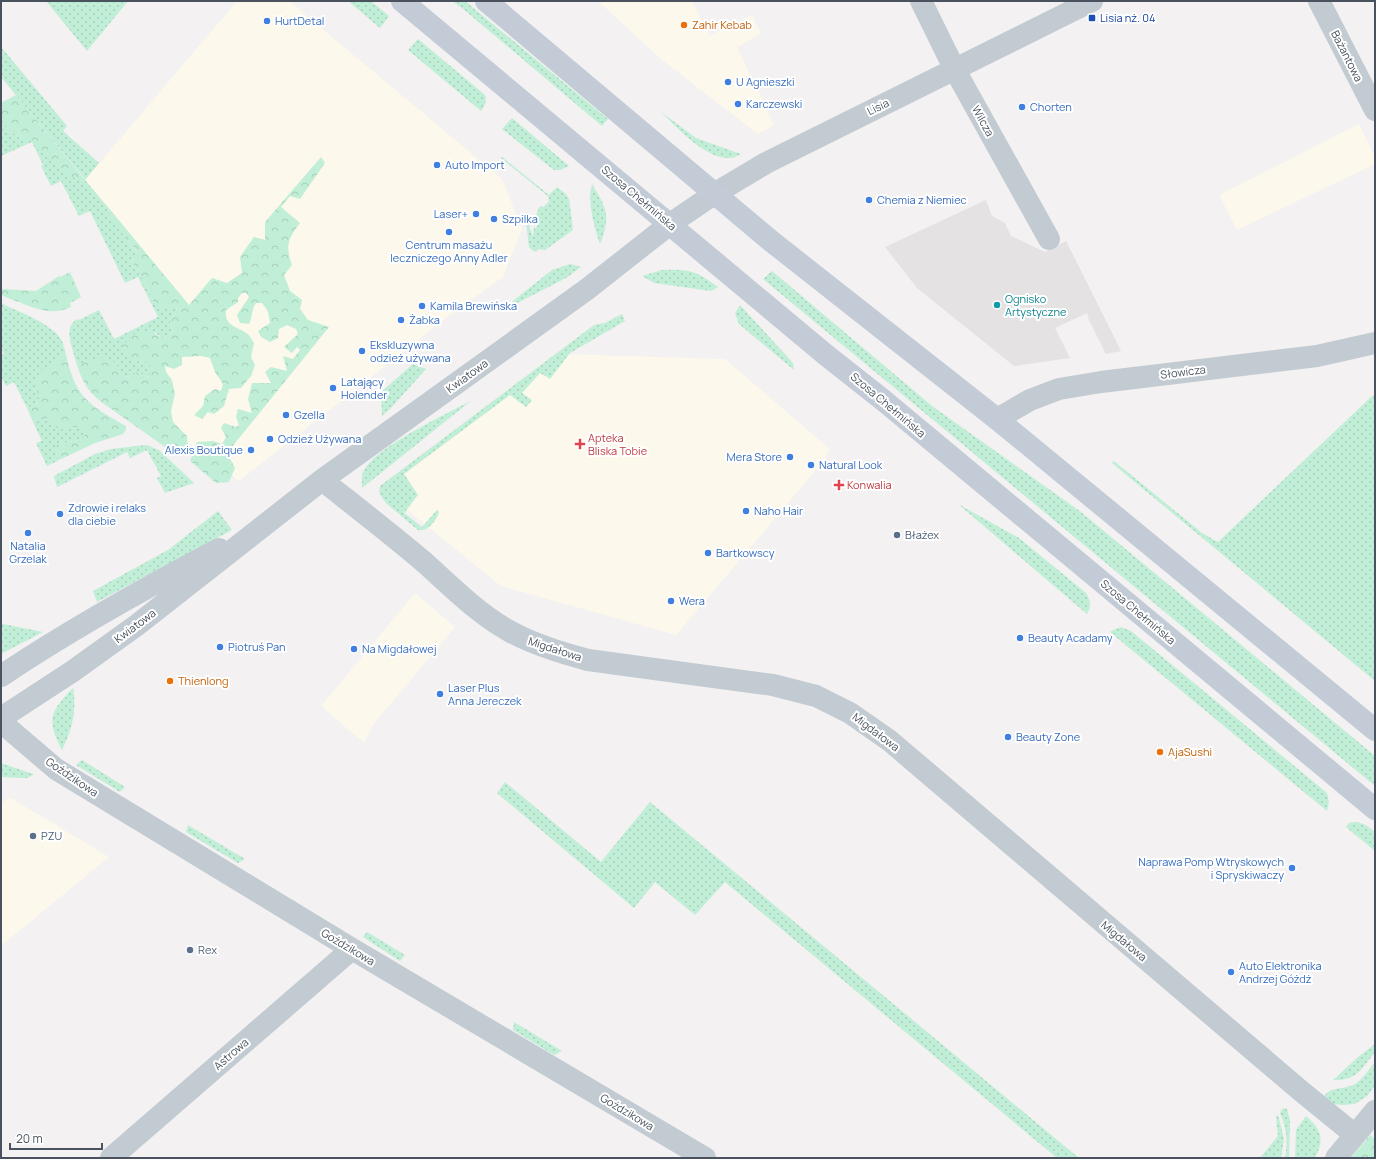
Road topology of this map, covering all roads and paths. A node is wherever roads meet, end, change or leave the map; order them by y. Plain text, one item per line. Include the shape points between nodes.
1 (402, 1) edge
2 (486, 1) edge
3 (921, 1) edge
4 (1092, 1) edge
5 (1319, 1) edge
6 (955, 70) junction
7 (1375, 110) edge
8 (714, 194) junction
9 (670, 224) junction
10 (1049, 239) dead end
11 (1375, 344) edge
12 (997, 419) junction
13 (322, 480) junction
14 (262, 526) junction
15 (1, 676) edge
16 (1, 718) edge
17 (1, 722) edge
18 (1375, 730) edge
19 (1375, 808) edge
20 (352, 950) junction
21 (1375, 1111) edge
22 (1355, 1135) junction
23 (111, 1158) edge
24 (705, 1158) edge
25 (1336, 1158) edge

1 - 9 main road, Szosa Chełmińska
2 - 8 main road
3 - 6 street, Wilcza
4 - 6 street, Lisia
5 - 7 street, Bażantowa
6 - 8 street, Lisia via 766,163
6 - 10 street, Wilcza
8 - 9 street, Lisia
8 - 12 main road via 776,246
9 - 13 street, Kwiatowa via 586,290
9 - 19 main road, Szosa Chełmińska
11 - 12 street, Słowicza via 1317,356 1101,382 1059,390 1030,400
12 - 18 main road
13 - 14 street, Kwiatowa
13 - 22 street, Migdałowa via 478,610 532,643 588,660 773,685 816,696 850,713 890,741
14 - 15 street, Kwiatowa via 156,583
14 - 16 street, Kwiatowa via 137,625
17 - 20 street, Goździkowa via 56,769
20 - 23 street, Astrowa
20 - 24 street, Goździkowa
21 - 22 street
22 - 25 street

